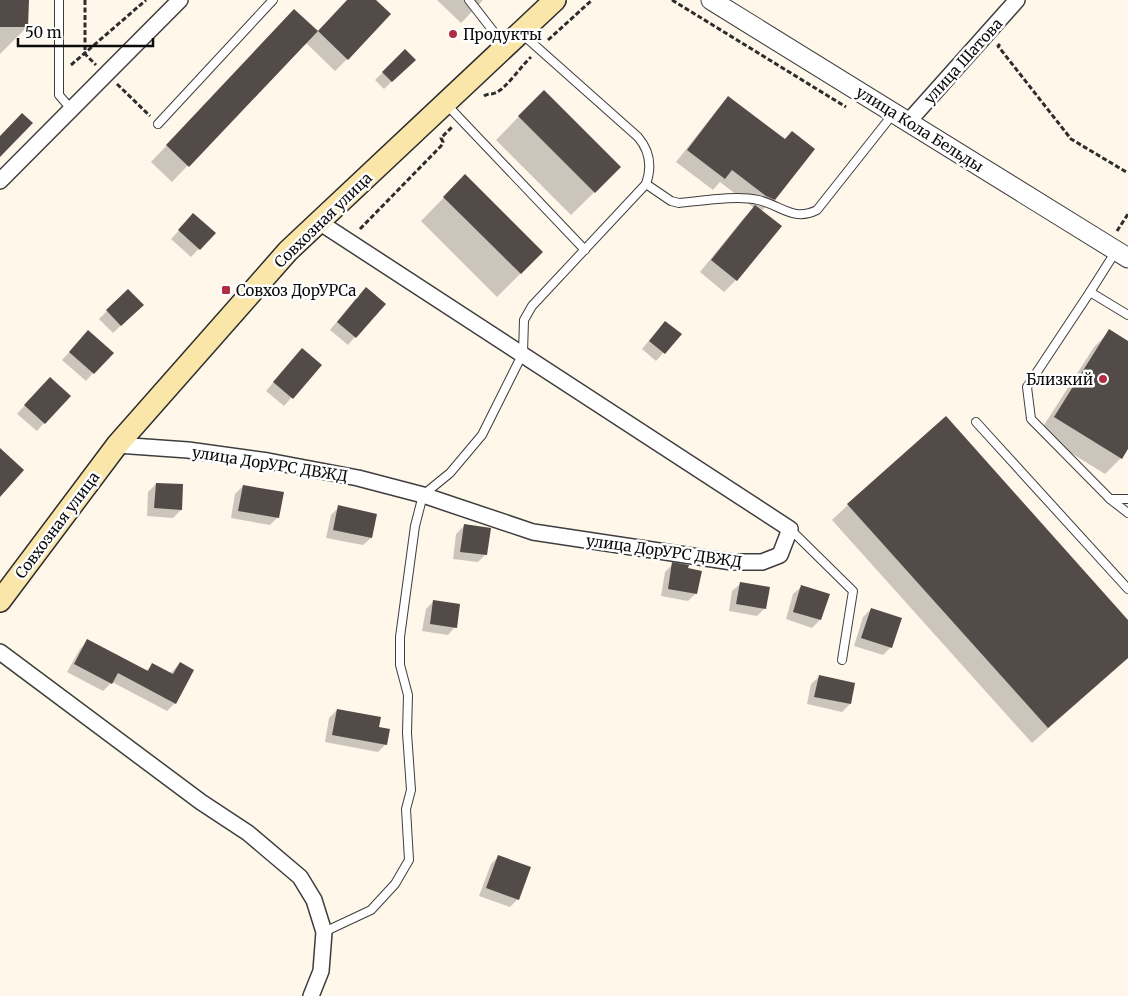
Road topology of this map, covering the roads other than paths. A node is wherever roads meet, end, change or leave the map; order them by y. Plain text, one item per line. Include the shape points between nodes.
1 (59, 0) edge
2 (180, 0) edge
3 (273, 0) edge
4 (469, 0) edge
5 (555, 0) edge
6 (711, 0) edge
7 (1018, 0) edge
8 (513, 40) junction
9 (445, 103) junction
10 (71, 108) junction
11 (902, 117) junction
12 (158, 124) road end
13 (0, 181) edge
14 (646, 184) junction
15 (319, 222) junction
16 (585, 250) junction
17 (1122, 255) edge
18 (1090, 292) junction
19 (1128, 315) edge
20 (523, 353) junction
21 (976, 422) dead end
22 (117, 445) junction
23 (423, 495) junction
24 (1110, 499) junction
25 (1128, 499) edge
26 (1128, 513) edge
27 (790, 529) junction
28 (1128, 589) edge
29 (0, 601) edge
30 (0, 652) edge
31 (842, 660) dead end
32 (324, 932) junction
33 (310, 996) edge

1 - 10 lane via 59,95
2 - 10 street
3 - 12 lane
4 - 8 lane
5 - 8 main road, Совхозная улица
6 - 11 street, улица Кола Бельды
7 - 11 street, улица Шатова
8 - 9 main road, Совхозная улица
8 - 14 lane via 638,137 648,154
9 - 15 main road, Совхозная улица
9 - 16 lane
10 - 13 street
11 - 14 lane via 817,210 807,215 797,215 758,200 679,203
11 - 17 street, улица Кола Бельды
14 - 16 lane
15 - 20 street
15 - 22 main road, Совхозная улица via 288,251
16 - 20 lane via 532,306 524,320
17 - 18 lane
18 - 19 lane
18 - 24 lane via 1027,387 1031,419
20 - 23 lane via 482,435 450,473
20 - 27 street
21 - 28 lane
22 - 23 street, улица ДорУРС ДВЖД via 188,450 268,461 358,478
22 - 29 main road, Совхозная улица
23 - 27 street, улица ДорУРС ДВЖД via 533,532 732,562 762,562 780,555
23 - 32 lane via 415,526 400,637 400,665 408,695 411,790 406,809 409,860 395,884 371,910
24 - 25 lane
24 - 26 lane
27 - 31 lane via 853,591
30 - 32 street via 201,802 248,833 300,877 314,900
32 - 33 street via 321,971

